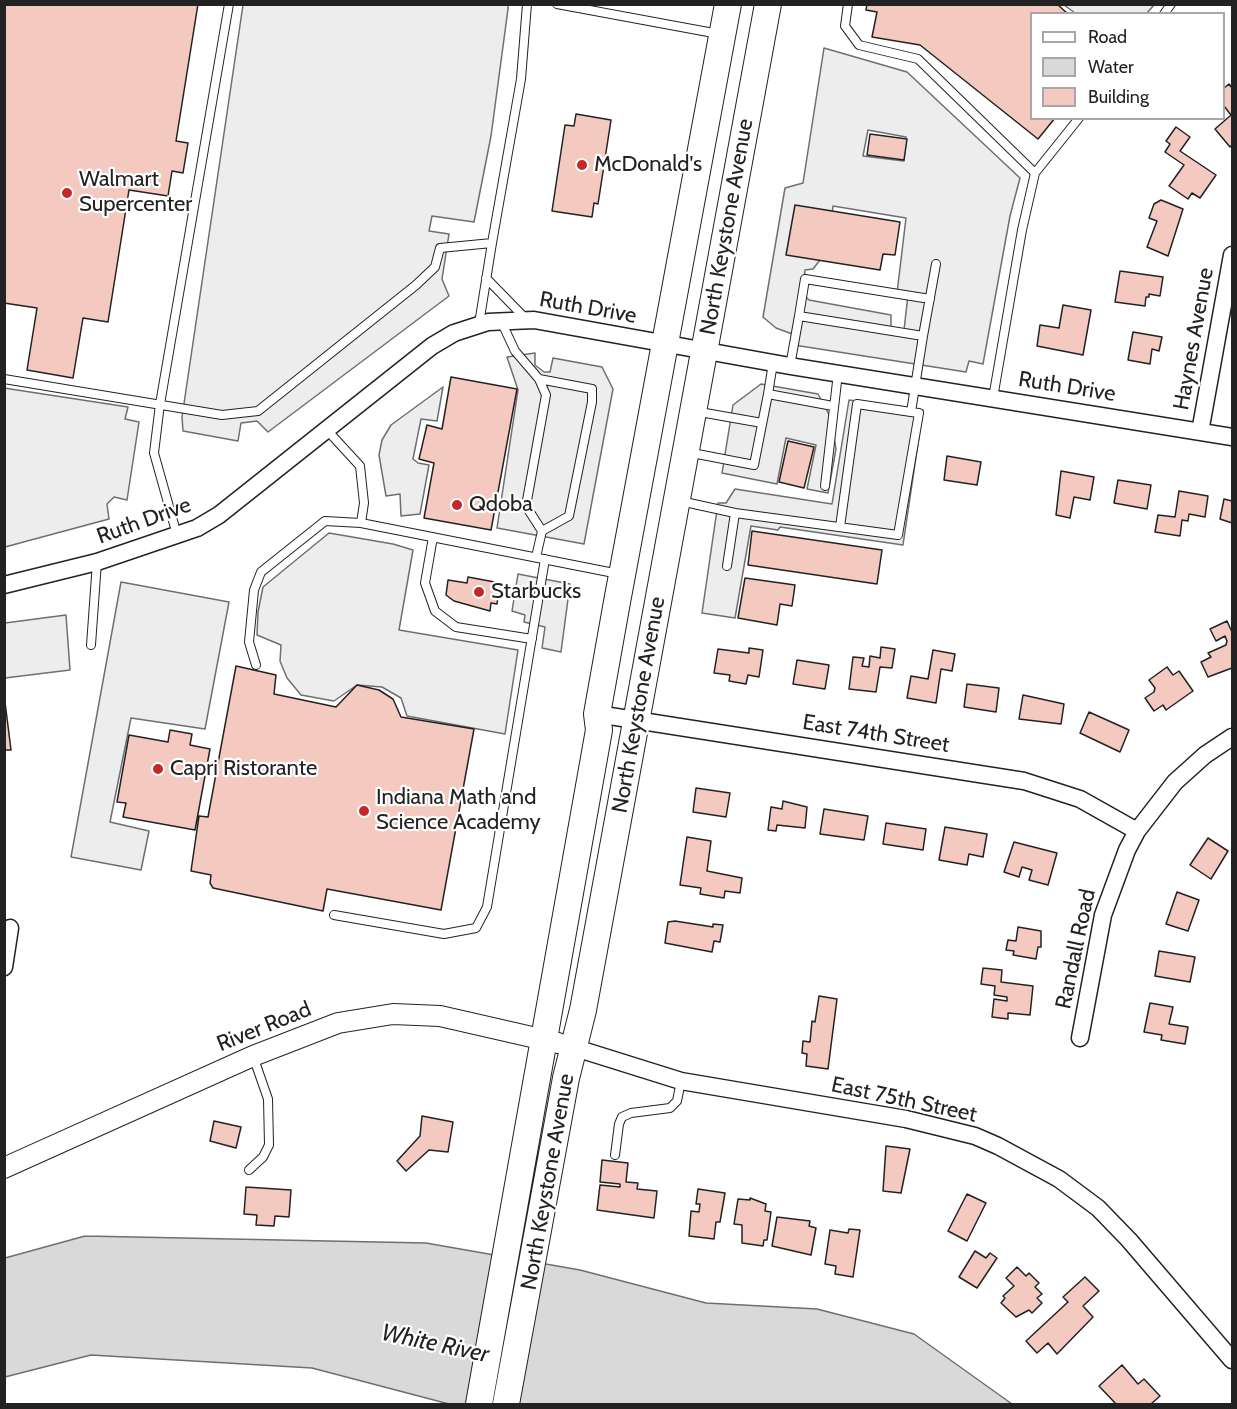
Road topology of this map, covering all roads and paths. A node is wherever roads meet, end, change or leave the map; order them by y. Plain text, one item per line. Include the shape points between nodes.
1 (229, 4) edge
2 (527, 4) edge
3 (557, 4) edge
4 (728, 4) edge
5 (768, 4) edge
6 (848, 4) edge
7 (722, 35) junction
8 (1077, 120) edge
9 (1035, 173) junction
10 (492, 243) junction
11 (1233, 255) edge
12 (936, 264) dead end
13 (486, 278) junction
14 (930, 299) junction
15 (799, 316) junction
16 (527, 320) junction
17 (501, 321) junction
18 (479, 324) junction
19 (923, 336) junction
20 (665, 344) junction
21 (705, 351) junction
22 (782, 364) junction
23 (838, 373) junction
24 (4, 379) edge
25 (539, 379) junction
26 (915, 386) junction
27 (768, 394) junction
28 (993, 398) junction
29 (160, 404) junction
30 (833, 406) junction
31 (693, 411) junction
32 (911, 412) junction
33 (762, 423) junction
34 (326, 429) junction
35 (1200, 432) junction
36 (1233, 437) edge
37 (686, 452) junction
38 (825, 486) dead end
39 (677, 501) junction
40 (735, 513) junction
41 (361, 523) junction
42 (840, 527) junction
43 (542, 531) junction
44 (177, 536) junction
45 (433, 537) junction
46 (536, 557) junction
47 (545, 559) junction
48 (96, 562) junction
49 (727, 566) dead end
50 (622, 574) junction
51 (4, 585) edge
52 (532, 639) junction
53 (91, 645) dead end
54 (256, 665) dead end
55 (597, 714) junction
56 (636, 720) junction
57 (1233, 737) edge
58 (1137, 831) junction
59 (334, 915) dead end
60 (10, 928) dead end
61 (4, 967) edge
62 (1080, 1038) dead end
63 (558, 1043) junction
64 (253, 1056) junction
65 (681, 1081) junction
66 (615, 1155) dead end
67 (4, 1168) edge
68 (249, 1170) dead end
69 (1233, 1360) edge
70 (479, 1404) edge
71 (506, 1404) edge

1 - 29 lane
2 - 10 lane via 521,80
3 - 7 lane
4 - 7 main road, North Keystone Avenue
5 - 21 main road, North Keystone Avenue
6 - 9 lane via 845,26 859,45 918,59
7 - 20 main road, North Keystone Avenue
8 - 9 lane
9 - 28 lane
10 - 13 lane
10 - 29 lane via 440,248 435,267 416,285 258,411 222,415
11 - 35 street, Haynes Avenue
12 - 14 lane
13 - 16 lane
13 - 18 lane
14 - 15 lane via 806,279
14 - 19 lane
15 - 19 lane
15 - 22 lane
16 - 17 street, Ruth Drive
16 - 20 street, Ruth Drive
17 - 18 street, Ruth Drive
17 - 25 lane via 515,351
18 - 34 street, Ruth Drive via 432,345
19 - 26 lane
20 - 21 street, Ruth Drive
20 - 50 main road, North Keystone Avenue
21 - 22 street, Ruth Drive
21 - 31 main road, North Keystone Avenue
22 - 23 street, Ruth Drive
22 - 27 lane
23 - 26 street, Ruth Drive
23 - 30 lane
24 - 29 lane
25 - 43 lane via 546,395 526,506
25 - 43 lane via 592,389 568,516
26 - 28 street, Ruth Drive
26 - 32 lane
27 - 30 lane
27 - 33 lane
28 - 35 street, Ruth Drive
29 - 44 lane via 154,453
30 - 38 lane
31 - 33 lane
31 - 37 main road, North Keystone Avenue
32 - 42 lane via 857,404
32 - 42 lane via 919,413 898,535
33 - 37 lane via 754,465
34 - 41 lane via 360,466 364,503
34 - 44 street, Ruth Drive via 215,518
35 - 36 street, Ruth Drive
37 - 39 main road, North Keystone Avenue
39 - 40 lane
39 - 56 main road, North Keystone Avenue
40 - 42 lane
40 - 49 lane
41 - 45 lane
41 - 54 lane via 325,521 261,572 254,590 249,642
43 - 46 lane
44 - 48 street, Ruth Drive
45 - 46 lane
45 - 52 lane via 425,583 435,611 456,627
46 - 47 lane
47 - 50 lane
47 - 52 lane
48 - 51 street, Ruth Drive
48 - 53 lane
50 - 55 main road, North Keystone Avenue
52 - 59 lane via 487,907 476,928 444,934
55 - 56 street, East 74th Street
55 - 63 main road, North Keystone Avenue via 599,730
56 - 58 street, East 74th Street via 1024,781 1080,799
56 - 63 main road, North Keystone Avenue via 584,1010
57 - 58 street, Randall Road via 1174,782
58 - 62 street, Randall Road via 1107,900
60 - 61 street
63 - 64 street, River Road via 457,1018 393,1014 338,1023
63 - 65 street, East 75th Street
63 - 70 main road, North Keystone Avenue via 512,1220
63 - 71 main road, North Keystone Avenue via 540,1226
64 - 67 street, River Road
64 - 68 lane via 268,1099 269,1145
65 - 66 lane via 670,1108 631,1113 622,1118
65 - 69 street, East 75th Street via 906,1119 975,1137 1024,1158 1078,1193 1118,1228

